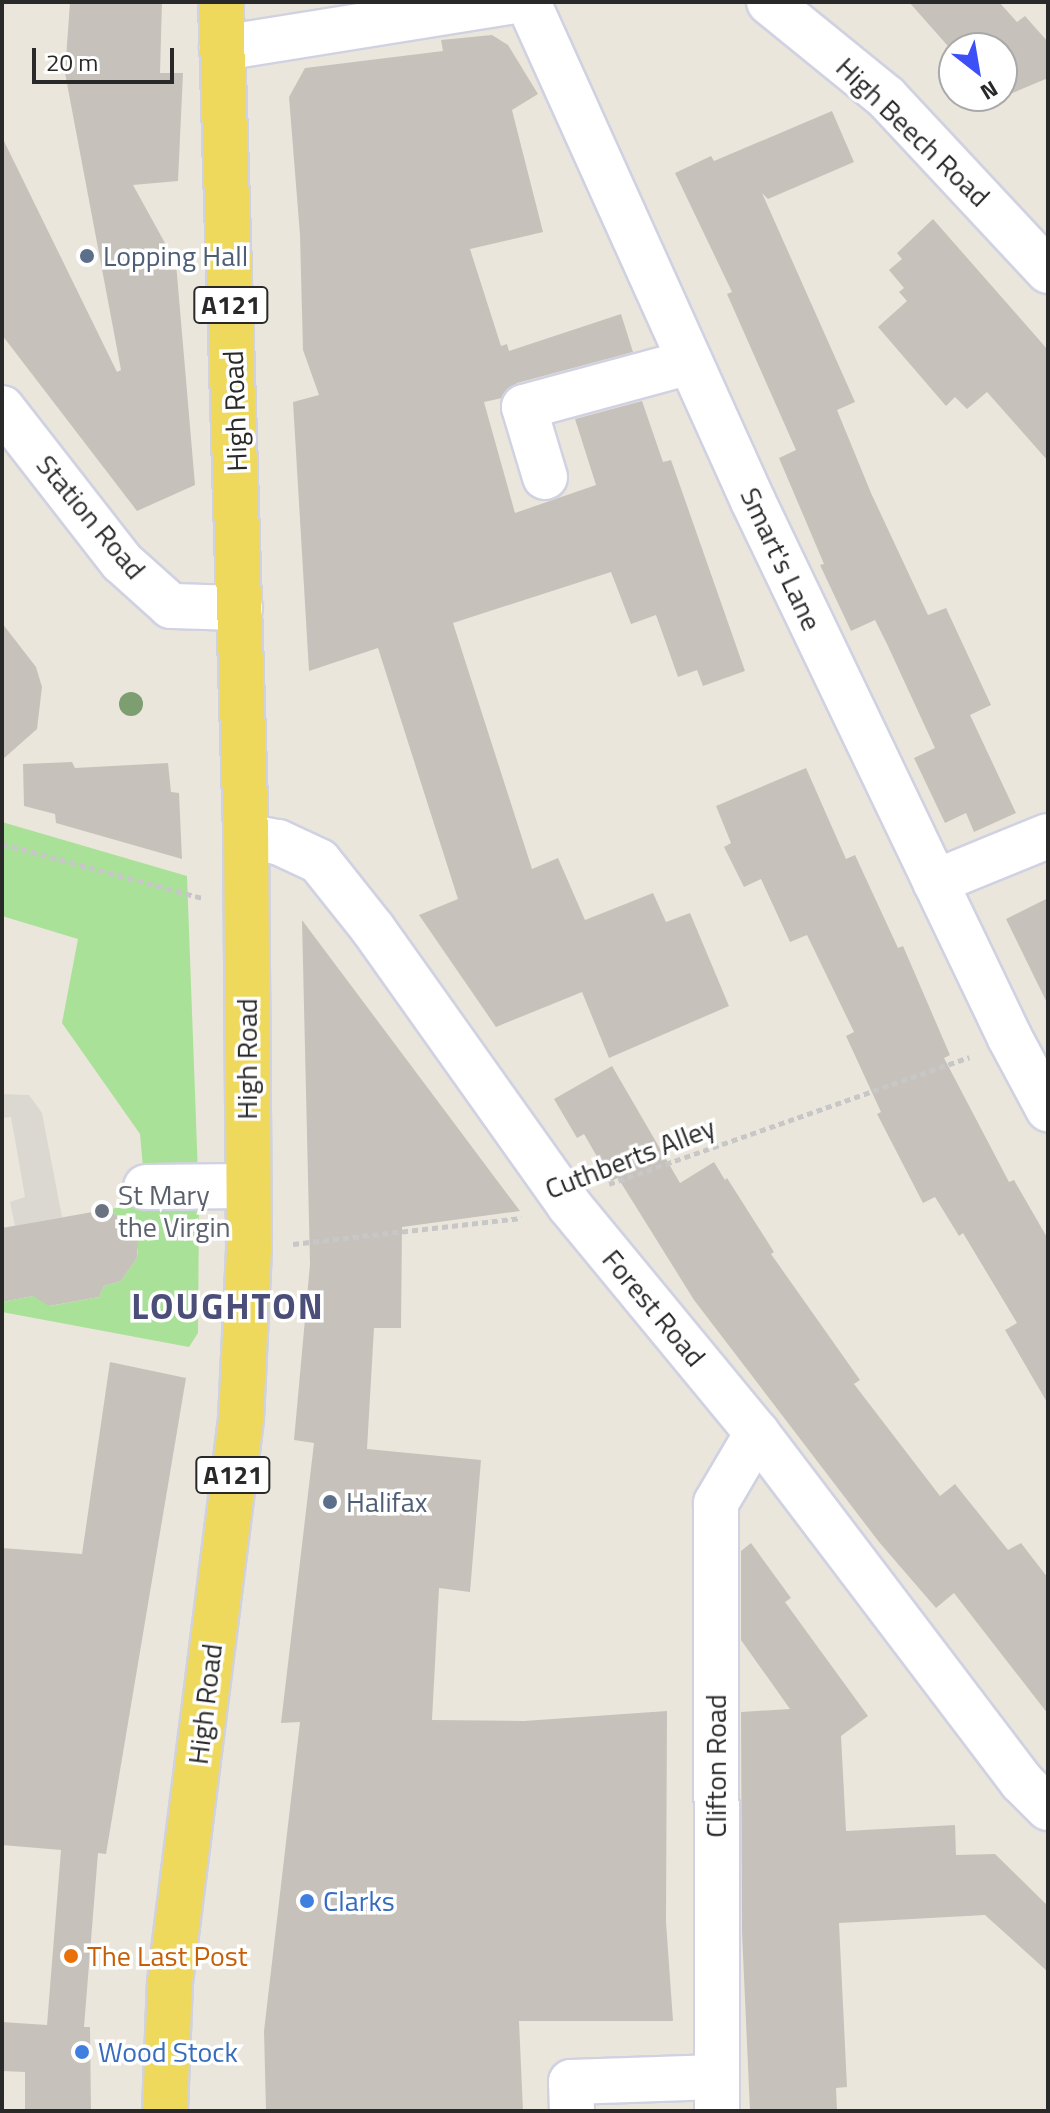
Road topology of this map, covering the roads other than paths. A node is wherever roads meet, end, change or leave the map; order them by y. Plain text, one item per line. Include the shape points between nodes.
1 (221, 2) edge
2 (510, 2) edge
3 (528, 2) edge
4 (769, 2) edge
5 (222, 48) junction
6 (1048, 271) edge
7 (690, 362) junction
8 (2, 408) edge
9 (545, 477) dead end
10 (240, 608) junction
11 (246, 836) junction
12 (1048, 836) edge
13 (935, 882) junction
14 (1048, 1109) edge
15 (248, 1186) junction
16 (146, 1187) dead end
17 (757, 1433) junction
18 (1048, 1808) edge
19 (717, 2094) edge
20 (165, 2111) edge
21 (572, 2111) edge

1 - 5 main road, High Road / A121
2 - 5 street
3 - 7 street, Smart's Lane
4 - 6 street, High Beech Road via 886,97
5 - 10 main road, High Road / A121
7 - 9 street via 524,407
7 - 13 street, Smart's Lane
8 - 10 street, Station Road via 122,562 171,606
10 - 11 main road, High Road / A121
11 - 15 main road, High Road / A121
11 - 17 street, Forest Road via 278,842 319,861 569,1205
12 - 13 street
13 - 14 street, Smart's Lane
15 - 16 street
15 - 20 main road, High Road / A121 via 241,1419 170,1982
17 - 18 street, Forest Road via 1022,1782
17 - 19 street, Clifton Road via 716,1503
19 - 21 street via 571,2082

